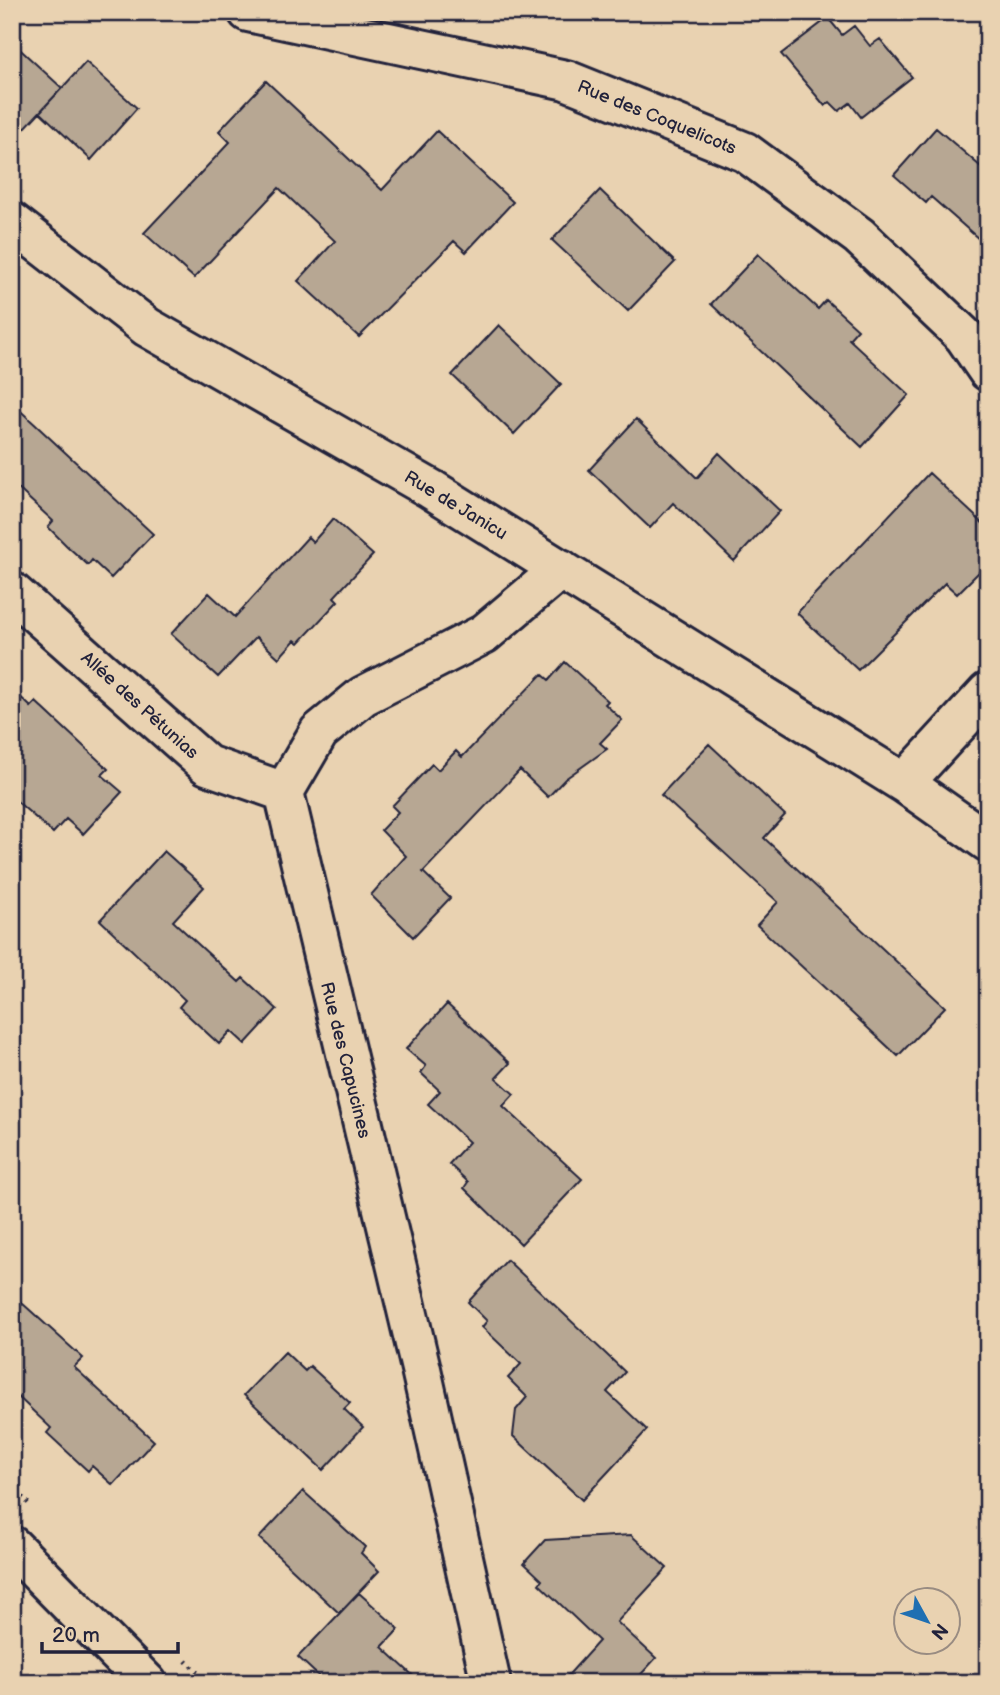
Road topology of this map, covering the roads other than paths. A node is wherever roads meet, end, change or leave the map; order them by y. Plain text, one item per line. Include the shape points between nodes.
1 (248, 12) edge
2 (12, 222) edge
3 (988, 371) edge
4 (561, 569) junction
5 (12, 592) edge
6 (988, 692) edge
7 (904, 783) junction
8 (284, 792) junction
9 (988, 842) edge
10 (12, 1546) edge
11 (147, 1683) edge
12 (491, 1683) edge

1 - 3 street, Rue des Coquelicots via 566,79 745,152 859,236 964,336
2 - 4 street, Rue de Janicu via 147,327
4 - 7 street, Rue de Janicu
4 - 8 street via 484,634 363,696 319,732
5 - 8 street, Allée des Pétunias via 207,765
6 - 7 street
7 - 9 street, Rue de Janicu
8 - 12 street, Rue des Capucines
10 - 11 street

